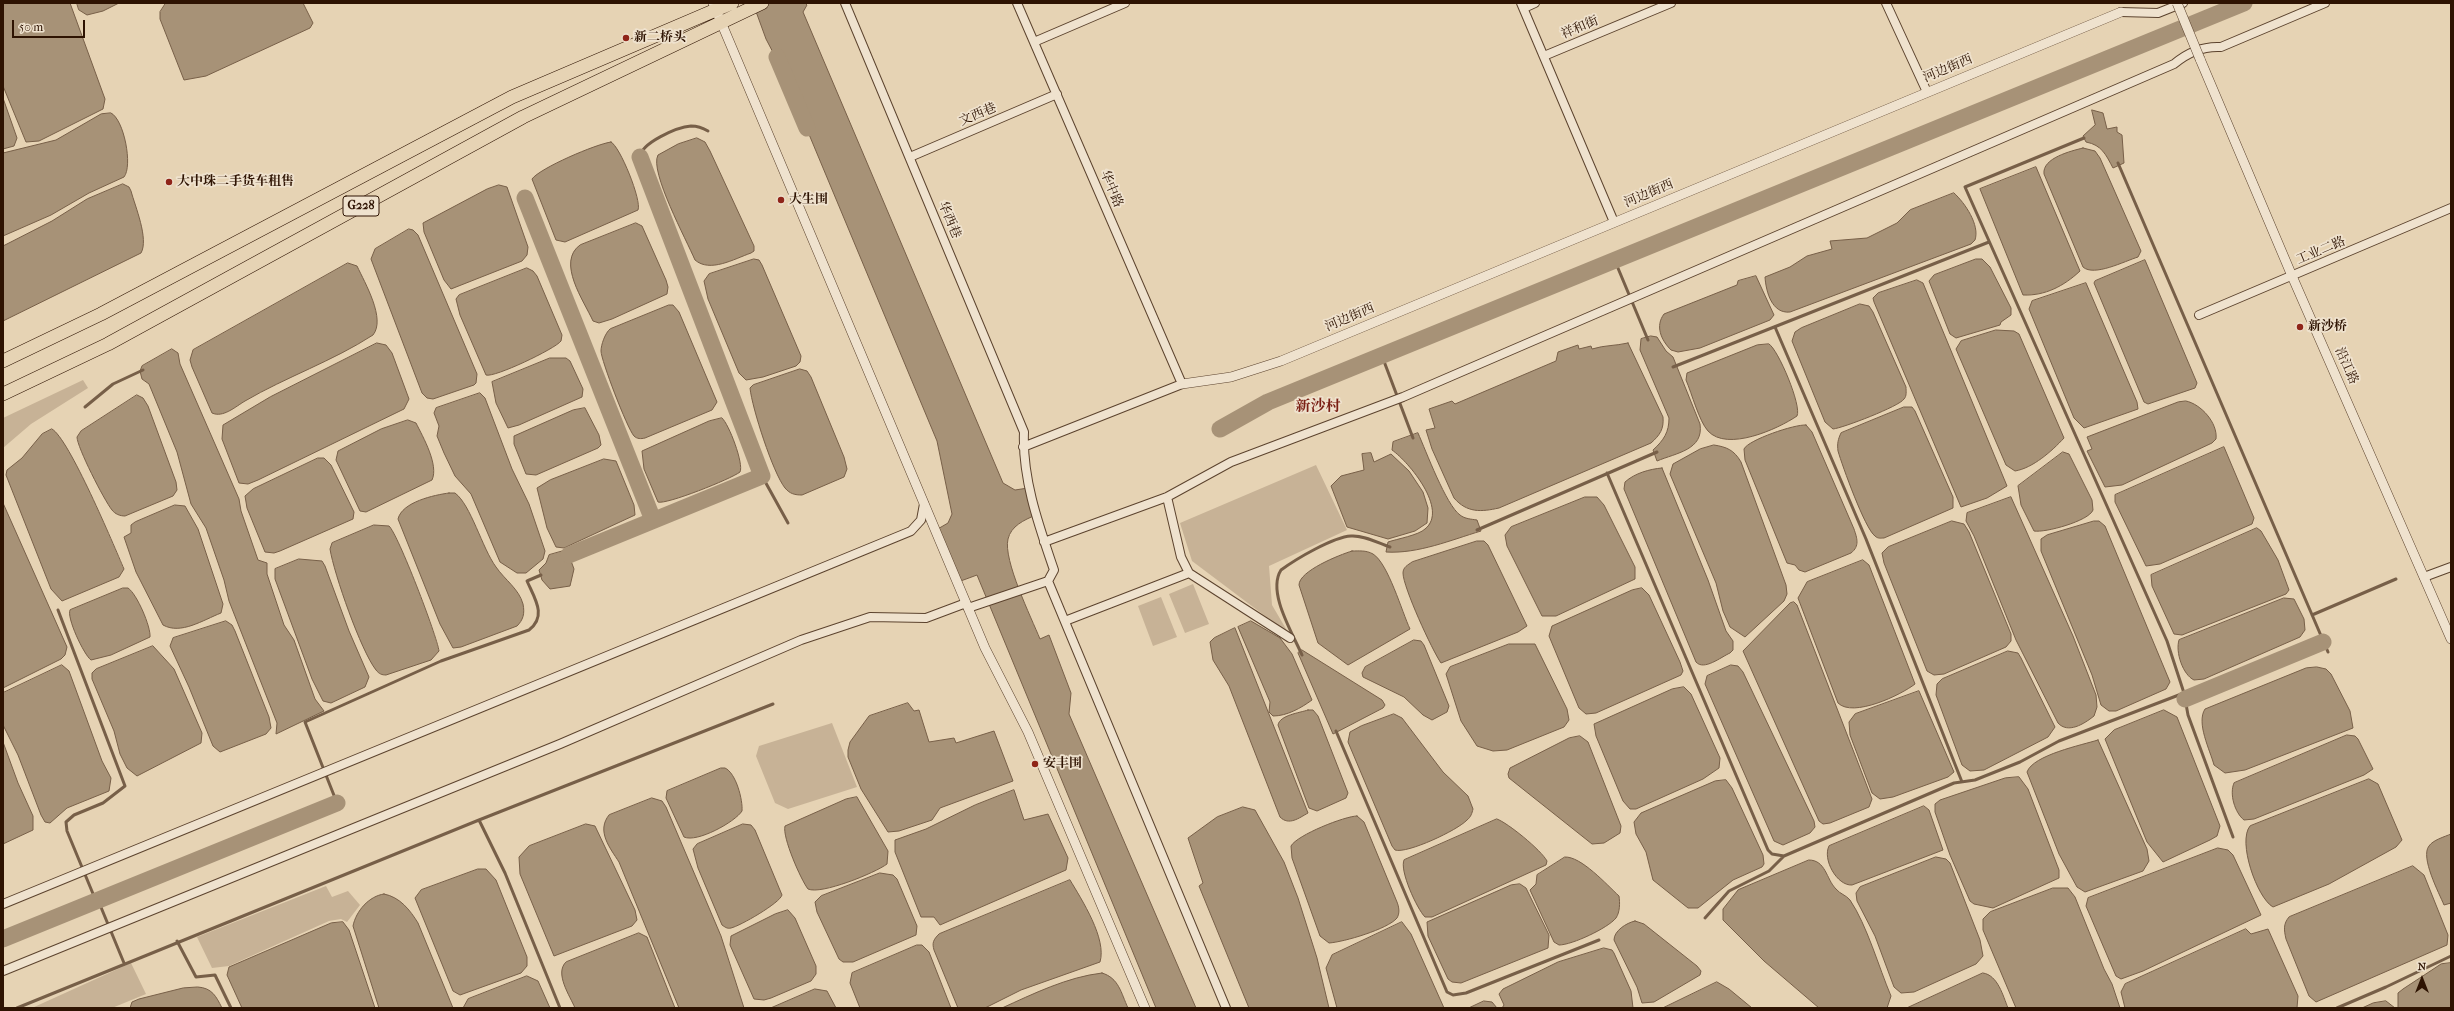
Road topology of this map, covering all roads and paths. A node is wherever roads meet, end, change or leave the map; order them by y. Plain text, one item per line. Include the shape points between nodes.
1 (732, 3) edge
2 (762, 3) edge
3 (845, 3) edge
4 (1017, 3) edge
5 (1125, 3) edge
6 (1535, 3) edge
7 (1670, 3) edge
8 (1886, 3) edge
9 (2177, 3) edge
10 (2183, 3) edge
11 (2325, 3) edge
12 (1522, 5) edge
13 (715, 7) edge
14 (2121, 12) joint
15 (721, 24) junction
16 (1034, 42) junction
17 (1544, 56) junction
18 (1927, 92) junction
19 (1057, 94) junction
20 (910, 157) junction
21 (2451, 208) edge
22 (1614, 222) junction
23 (2292, 276) junction
24 (2199, 315) dead end
25 (3, 361) edge
26 (1182, 384) junction
27 (3, 394) edge
28 (1023, 447) junction
29 (1167, 497) junction
30 (924, 504) junction
31 (1044, 542) junction
32 (2451, 567) edge
33 (1189, 572) junction
34 (2424, 577) junction
35 (1048, 581) junction
36 (967, 606) junction
37 (1065, 621) junction
38 (1290, 638) dead end
39 (2451, 639) edge
40 (3, 904) edge
41 (3, 971) edge
42 (1145, 1008) edge
43 (1226, 1008) edge

1 - 13 highway, G228
2 - 15 highway, G228
3 - 20 street, 华西巷
4 - 16 street, 华中路
5 - 16 street
6 - 12 street
7 - 17 street, 祥和街
8 - 18 street
9 - 23 street, 沿江路, bridge
10 - 14 street via 2158,13
11 - 29 street via 2221,47 2208,46 2185,55 2174,64 1403,397 1232,462
12 - 17 street
13 - 15 street
13 - 25 highway, G228 via 512,97 108,311
14 - 18 street, 河边街西
15 - 27 highway, G228 via 523,117 108,344
15 - 30 street
16 - 19 street, 华中路
17 - 22 street
18 - 22 street, 河边街西
19 - 20 street, 文西巷
19 - 26 street, 华中路
20 - 28 street, 华西巷 via 1024,432
21 - 23 street, 工业二路
22 - 26 street, 河边街西 via 1281,361 1232,377
23 - 24 street, 工业二路
23 - 34 street, 沿江路
26 - 28 street
28 - 31 street, 华西巷 via 1023,458
29 - 31 street
29 - 33 street via 1181,557
30 - 36 street
30 - 40 street via 922,520 911,531
31 - 35 street, 华西巷 via 1054,570
32 - 34 street
33 - 37 street
33 - 38 street
34 - 39 street, 沿江路
35 - 36 street
35 - 37 street
36 - 41 street via 926,618 870,617 801,640 560,744
36 - 42 street via 985,648 1028,732
37 - 43 street

